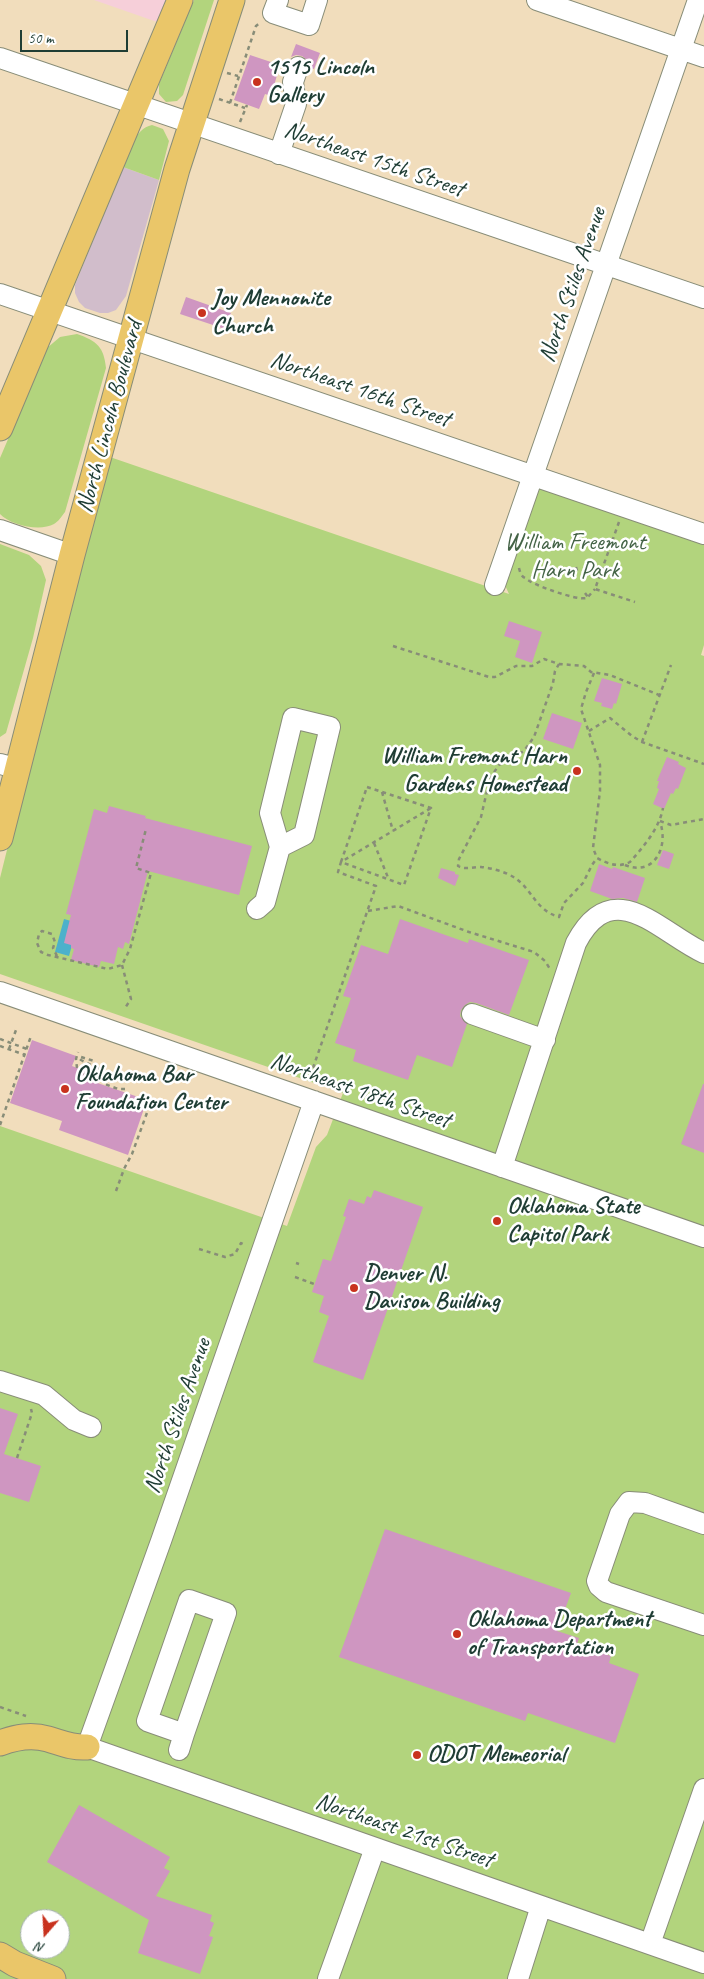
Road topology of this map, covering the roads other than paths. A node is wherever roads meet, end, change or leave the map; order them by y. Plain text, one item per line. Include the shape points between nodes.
1 (180, 0) edge
2 (232, 0) edge
3 (278, 0) edge
4 (317, 0) edge
5 (537, 0) edge
6 (698, 0) edge
7 (681, 49) junction
8 (704, 57) edge
9 (0, 58) edge
10 (298, 67) dead end
11 (135, 105) junction
12 (191, 124) junction
13 (279, 154) junction
14 (607, 265) junction
15 (0, 294) edge
16 (704, 298) edge
17 (50, 311) junction
18 (131, 339) junction
19 (0, 428) edge
20 (533, 476) junction
21 (0, 530) edge
22 (704, 534) edge
23 (72, 555) junction
24 (495, 586) dead end
25 (9, 767) edge
26 (0, 838) edge
27 (280, 847) junction
28 (257, 909) dead end
29 (704, 953) edge
30 (0, 992) edge
31 (472, 1014) dead end
32 (545, 1040) junction
33 (314, 1101) junction
34 (502, 1167) junction
35 (704, 1238) edge
36 (0, 1381) edge
37 (91, 1427) dead end
38 (704, 1524) edge
39 (704, 1625) edge
40 (0, 1742) edge
41 (181, 1742) joint
42 (87, 1747) junction
43 (704, 1789) edge
44 (375, 1848) junction
45 (541, 1906) junction
46 (650, 1944) junction
47 (0, 1955) edge
48 (704, 1963) edge
49 (53, 1979) edge
50 (328, 1979) edge
51 (518, 1979) edge

1 - 11 main road
2 - 12 main road, North Lincoln Boulevard
3 - 4 street via 274,13 309,25
5 - 7 street
6 - 7 street, North Stiles Avenue
7 - 8 street
7 - 14 street, North Stiles Avenue
9 - 11 street, Northeast 15th Street
10 - 13 street via 293,82 296,104
11 - 12 street, Northeast 15th Street
11 - 17 main road via 73,274
12 - 13 street, Northeast 15th Street
12 - 18 main road, North Lincoln Boulevard
13 - 14 street, Northeast 15th Street
14 - 16 street, Northeast 15th Street
14 - 20 street, North Stiles Avenue
15 - 17 street, Northeast 16th Street
17 - 18 street, Northeast 16th Street
17 - 19 main road
18 - 20 street, Northeast 16th Street
18 - 23 main road, North Lincoln Boulevard
20 - 22 street, Northeast 16th Street
20 - 24 street, North Stiles Avenue
21 - 23 street
23 - 25 main road, North Lincoln Boulevard
25 - 26 main road, North Lincoln Boulevard
27 - 27 street via 304,835 330,727 293,718 270,813
27 - 28 street via 265,902
29 - 32 street via 633,913 615,909 605,911 586,928 576,943
30 - 33 street, Northeast 18th Street
31 - 32 street
32 - 34 street
33 - 34 street, Northeast 18th Street
33 - 42 street, North Stiles Avenue
34 - 35 street, Northeast 18th Street
36 - 37 street via 44,1396 74,1420
38 - 39 street via 629,1502 620,1514 598,1581 601,1590
40 - 42 main road via 30,1736 47,1738 74,1748
41 - 41 street via 226,1613 189,1600 147,1721
42 - 44 street, Northeast 21st Street
43 - 46 street
44 - 45 street, Northeast 21st Street
44 - 50 street
45 - 46 street, Northeast 21st Street
45 - 51 street
46 - 48 street, Northeast 21st Street
47 - 49 main road

